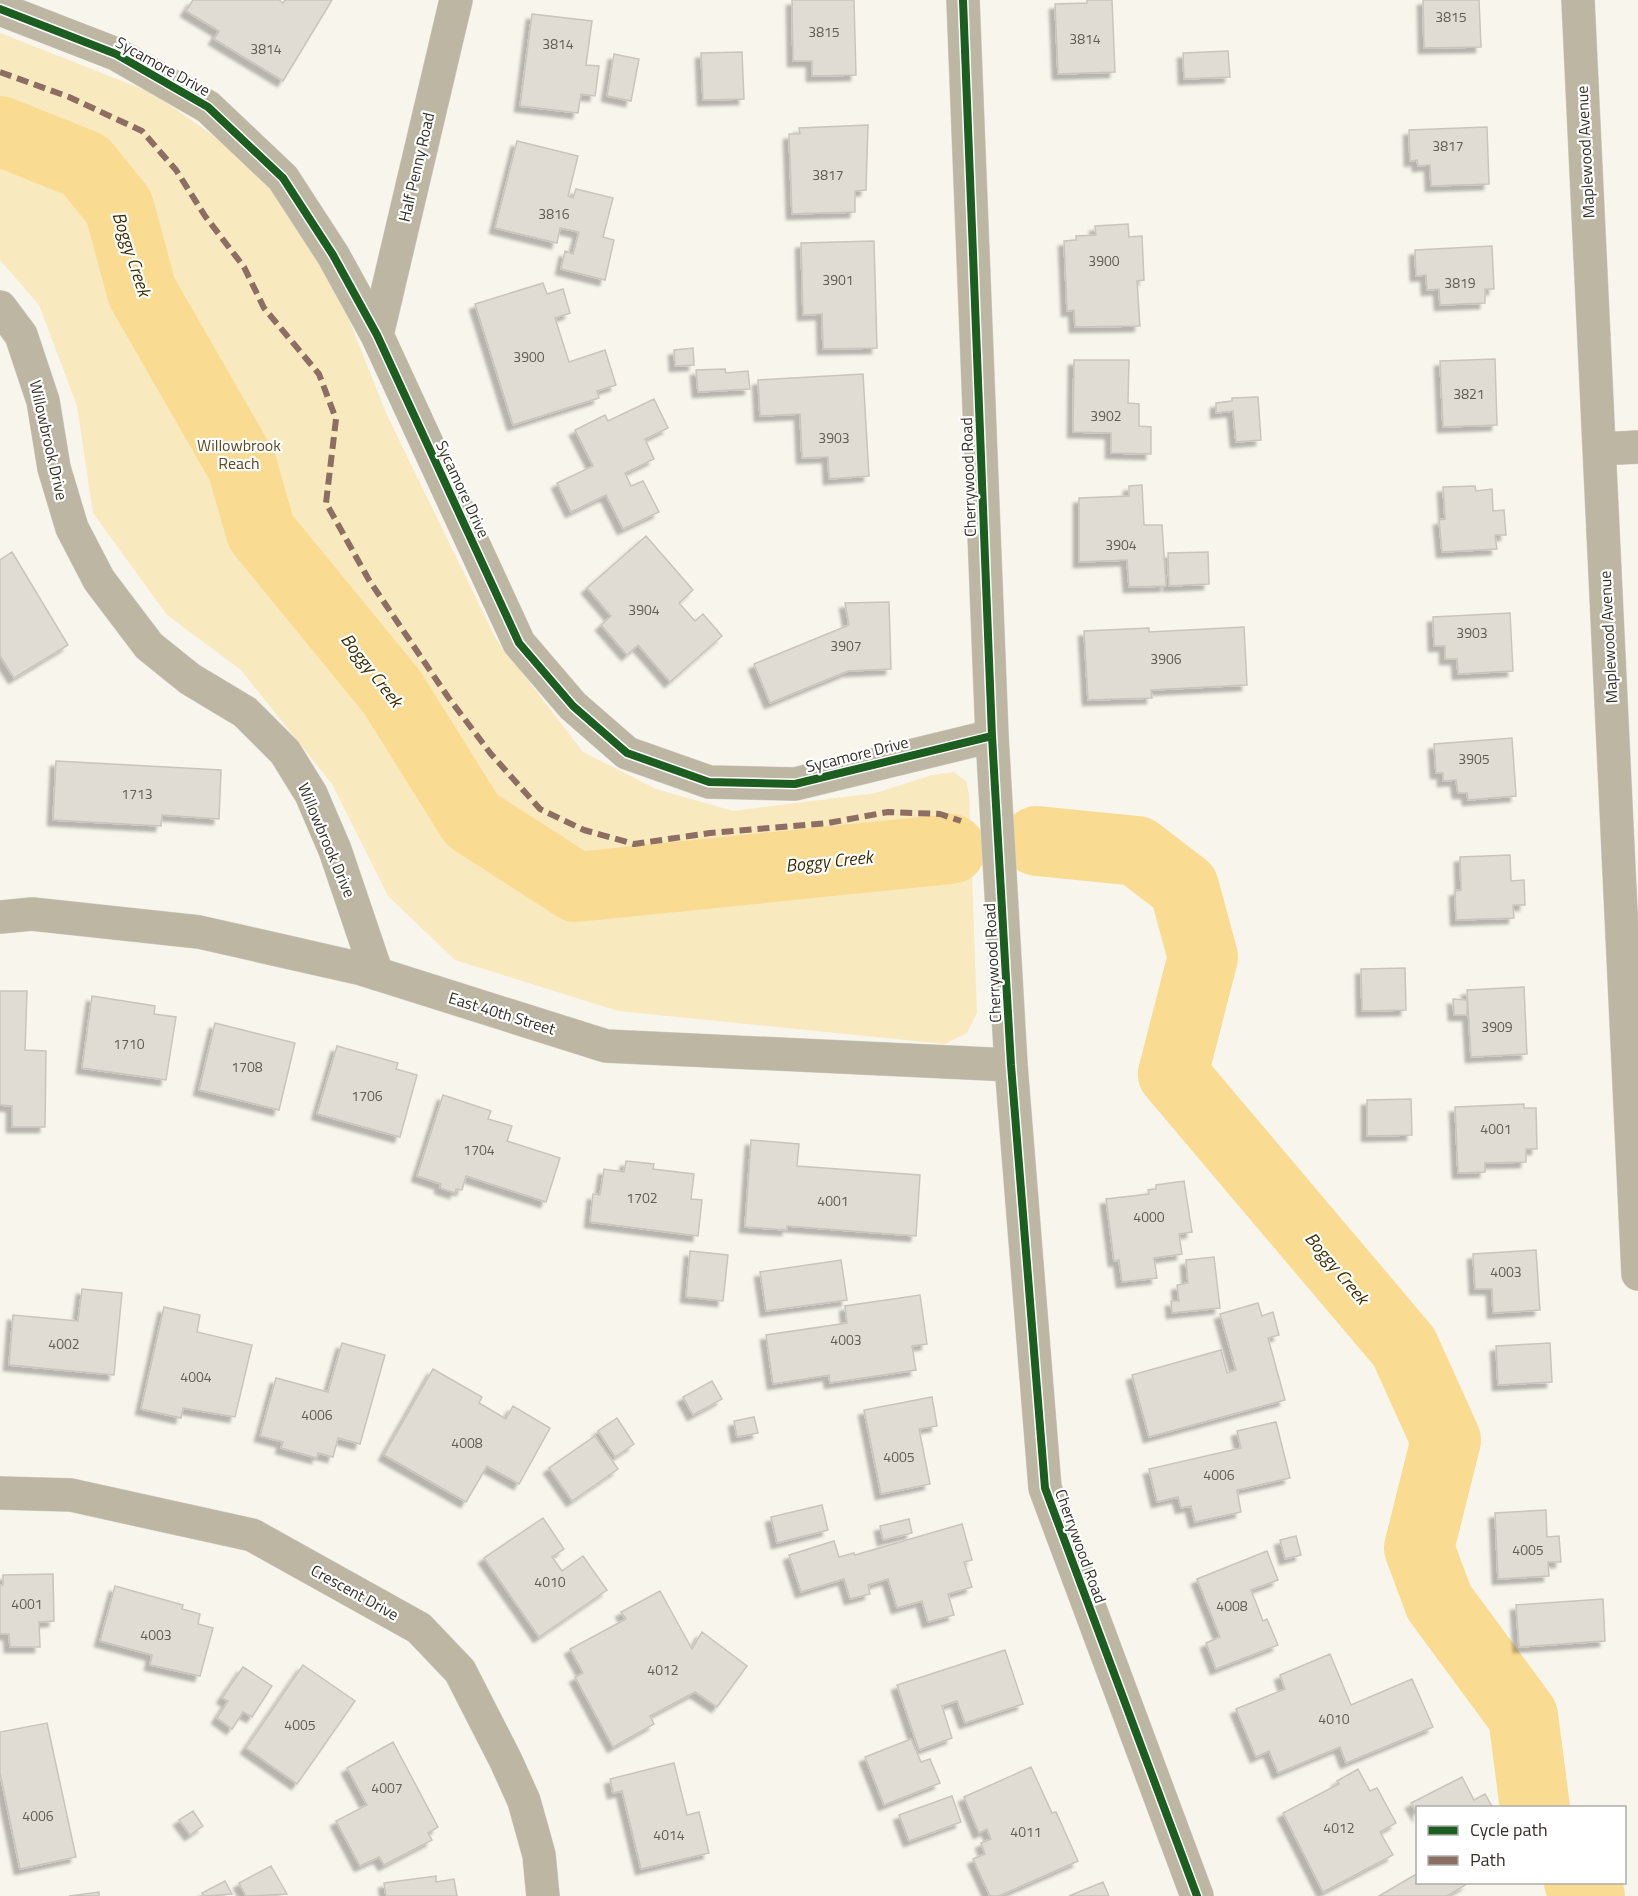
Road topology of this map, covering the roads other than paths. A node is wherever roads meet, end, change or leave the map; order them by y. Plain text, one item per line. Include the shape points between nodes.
1 (456, 0) edge
2 (963, 0) edge
3 (1578, 0) edge
4 (0, 9) edge
5 (0, 307) edge
6 (377, 335) junction
7 (1638, 447) edge
8 (1600, 450) junction
9 (992, 736) junction
10 (1626, 762) edge
11 (0, 917) edge
12 (377, 974) junction
13 (1011, 1065) junction
14 (1633, 1070) edge
15 (1638, 1274) edge
16 (0, 1493) edge
17 (543, 1896) edge
18 (1197, 1896) edge

1 - 6 street, Half Penny Road
2 - 9 street, Cherrywood Road
3 - 8 street, Maplewood Avenue
4 - 6 street, Sycamore Drive via 116,54 208,107 283,178 333,255
5 - 12 street, Willowbrook Drive via 21,335 43,401 54,468 72,528 99,580 148,646 244,712 285,752 311,794 335,850
6 - 9 street, Sycamore Drive via 519,643 573,705 627,753 708,782 795,784
7 - 8 street
8 - 10 street, Maplewood Avenue
9 - 13 street, Cherrywood Road
10 - 14 street, Maplewood Avenue
11 - 12 street, East 40th Street via 32,914 199,932
12 - 13 street, East 40th Street via 606,1046
13 - 18 street, Cherrywood Road via 1045,1488
14 - 15 street, Maplewood Avenue
16 - 17 street, Crescent Drive via 71,1495 252,1535 419,1628 460,1671 506,1761 524,1801 540,1855

